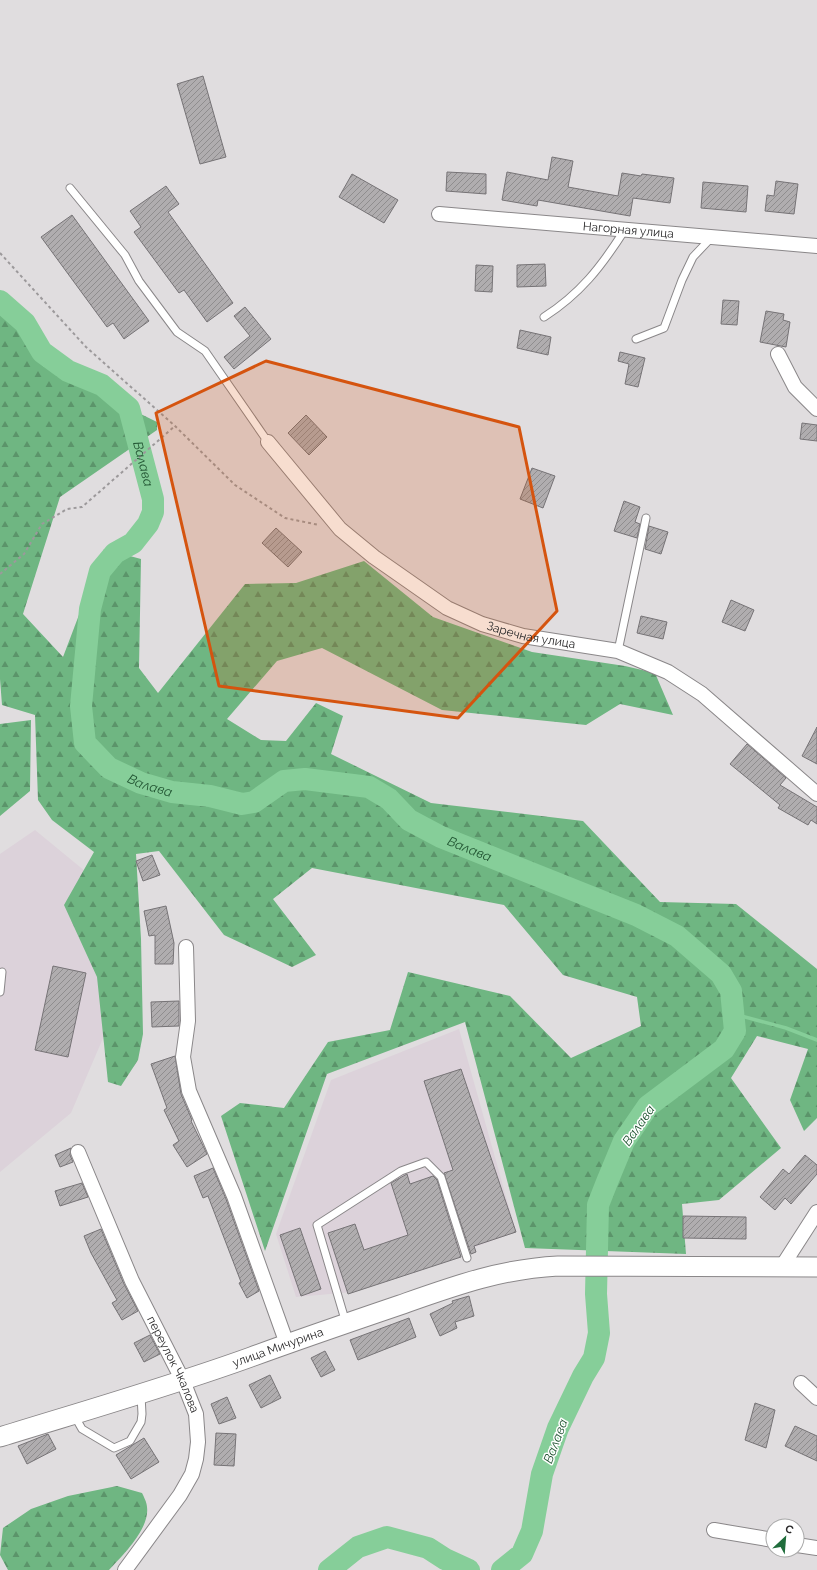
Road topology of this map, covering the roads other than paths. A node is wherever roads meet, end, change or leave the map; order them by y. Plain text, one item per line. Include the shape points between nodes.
1 (70, 188) dead end
2 (439, 214) dead end
3 (624, 230) junction
4 (711, 238) junction
5 (817, 246) edge
6 (544, 318) dead end
7 (636, 339) dead end
8 (778, 354) dead end
9 (817, 408) edge
10 (268, 442) joint
11 (646, 518) dead end
12 (618, 650) junction
13 (817, 794) edge
14 (186, 947) dead end
15 (2, 972) dead end
16 (0, 992) edge
17 (78, 1152) dead end
18 (817, 1212) edge
19 (466, 1258) dead end
20 (817, 1267) edge
21 (781, 1268) junction
22 (346, 1323) junction
23 (287, 1344) junction
24 (183, 1381) junction
25 (801, 1383) dead end
26 (142, 1394) junction
27 (817, 1398) edge
28 (74, 1414) junction
29 (0, 1437) edge
30 (714, 1530) dead end
31 (765, 1539) edge
32 (805, 1546) edge
33 (817, 1548) edge
34 (125, 1570) edge

1 - 10 lane via 125,255 139,281 177,332 204,351
2 - 3 street, Нагорная улица
3 - 4 street, Нагорная улица
3 - 6 lane via 605,260 588,280 566,303
4 - 5 street, Нагорная улица
4 - 7 lane via 693,257 664,328
8 - 9 street via 795,387
10 - 12 street, Заречная улица via 340,529 374,557 447,608 482,624 523,636
11 - 12 lane
12 - 13 street, Заречная улица via 668,672 702,694
14 - 23 street via 188,1021 183,1058 189,1091 234,1196
15 - 16 lane
17 - 24 street, переулок Чкалова via 132,1281
18 - 21 street
19 - 22 lane via 441,1177 426,1162 402,1171 317,1225
20 - 21 main road, улица Мичурина
21 - 22 main road, улица Мичурина via 528,1268 478,1278
22 - 23 main road, улица Мичурина
23 - 24 main road, улица Мичурина
24 - 26 main road, улица Мичурина
24 - 34 street, переулок Чкалова via 196,1414 198,1442 192,1474 180,1495
25 - 27 street
26 - 28 main road, улица Мичурина
26 - 28 lane via 141,1422 130,1441 114,1448 82,1429
28 - 29 main road, улица Мичурина
30 - 31 street
32 - 33 street

